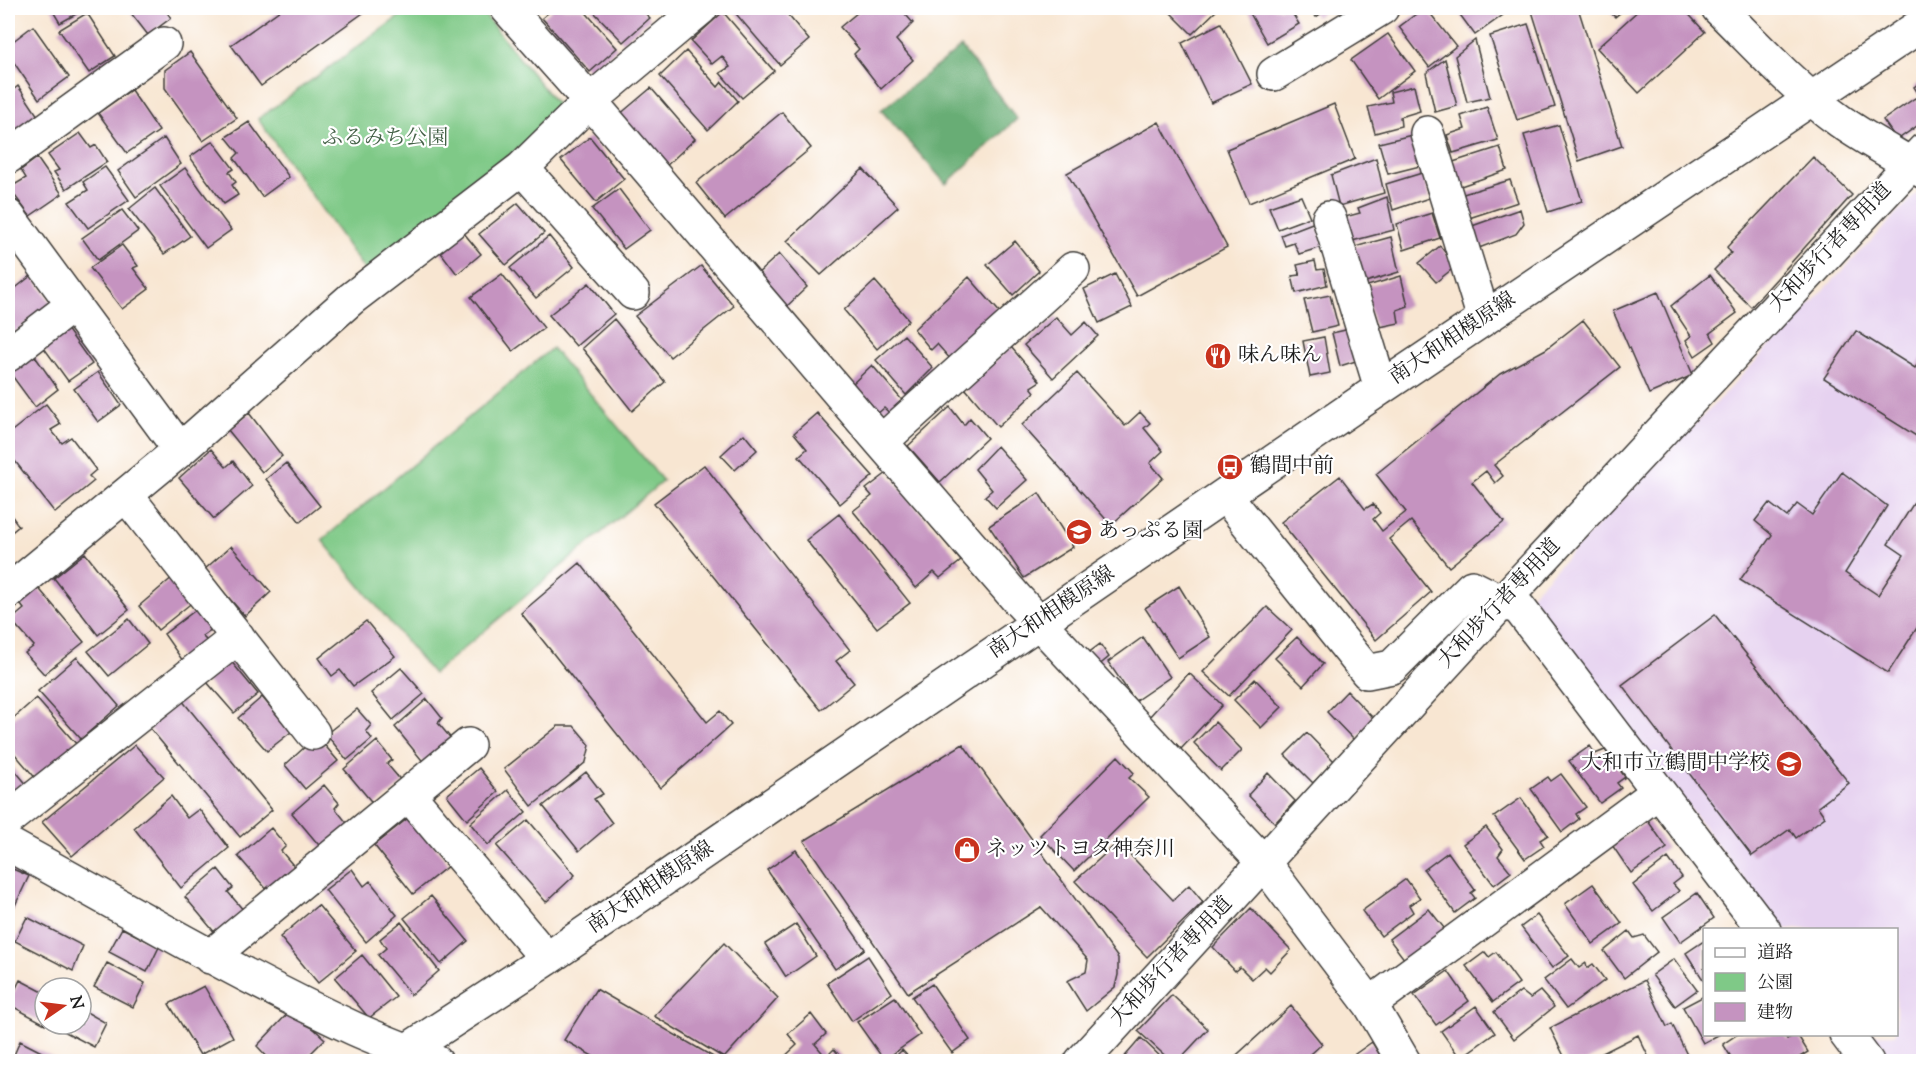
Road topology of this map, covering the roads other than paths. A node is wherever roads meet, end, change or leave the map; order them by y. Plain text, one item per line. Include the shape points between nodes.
1 (507, 8) edge
2 (701, 8) edge
3 (1382, 8) edge
4 (1718, 8) edge
5 (1923, 23) edge
6 (164, 44) dead end
7 (1274, 74) dead end
8 (1811, 98) junction
9 (590, 101) junction
10 (1427, 133) dead end
11 (8, 157) edge
12 (1919, 162) edge
13 (522, 168) junction
14 (8, 216) edge
15 (1329, 218) dead end
16 (1073, 269) dead end
17 (633, 293) dead end
18 (73, 305) junction
19 (1484, 319) junction
20 (8, 355) edge
21 (1381, 388) junction
22 (881, 442) junction
23 (180, 450) junction
24 (126, 495) junction
25 (1226, 495) junction
26 (8, 592) edge
27 (1502, 602) junction
28 (1038, 622) junction
29 (238, 637) junction
30 (313, 733) dead end
31 (468, 745) dead end
32 (1658, 792) junction
33 (409, 795) junction
34 (8, 819) edge
35 (8, 844) edge
36 (1263, 862) junction
37 (1762, 928) edge
38 (210, 957) junction
39 (547, 959) junction
40 (1370, 1004) junction
41 (1847, 1036) edge
42 (397, 1055) edge
43 (436, 1062) edge
44 (1081, 1062) edge
45 (1404, 1062) edge
46 (1867, 1062) edge

1 - 9 street
2 - 9 street
3 - 7 street
4 - 8 street
5 - 8 street, 南大和相模原線
6 - 11 street
8 - 12 street via 1863,136
8 - 19 street, 南大和相模原線
9 - 13 street
9 - 22 street
10 - 19 street
12 - 27 street, 大和歩行者専用道
13 - 17 street
13 - 23 street via 351,299
14 - 18 street
15 - 21 street
16 - 22 street
18 - 20 street
18 - 23 street
19 - 21 street, 南大和相模原線
21 - 25 street, 南大和相模原線
22 - 28 street
23 - 24 street
24 - 26 street
24 - 29 street
25 - 27 street via 1367,672 1392,667 1472,587
25 - 28 street, 南大和相模原線
27 - 32 street via 1519,608
27 - 36 street, 大和歩行者専用道
28 - 36 street
28 - 39 street, 南大和相模原線
29 - 30 street
29 - 34 street
31 - 33 street
32 - 37 street
32 - 40 street
33 - 38 street
33 - 39 street
35 - 38 street
36 - 40 street
36 - 44 street, 大和歩行者専用道
38 - 42 street via 355,1029
39 - 42 street, 南大和相模原線
40 - 45 street
41 - 46 street
42 - 43 street

